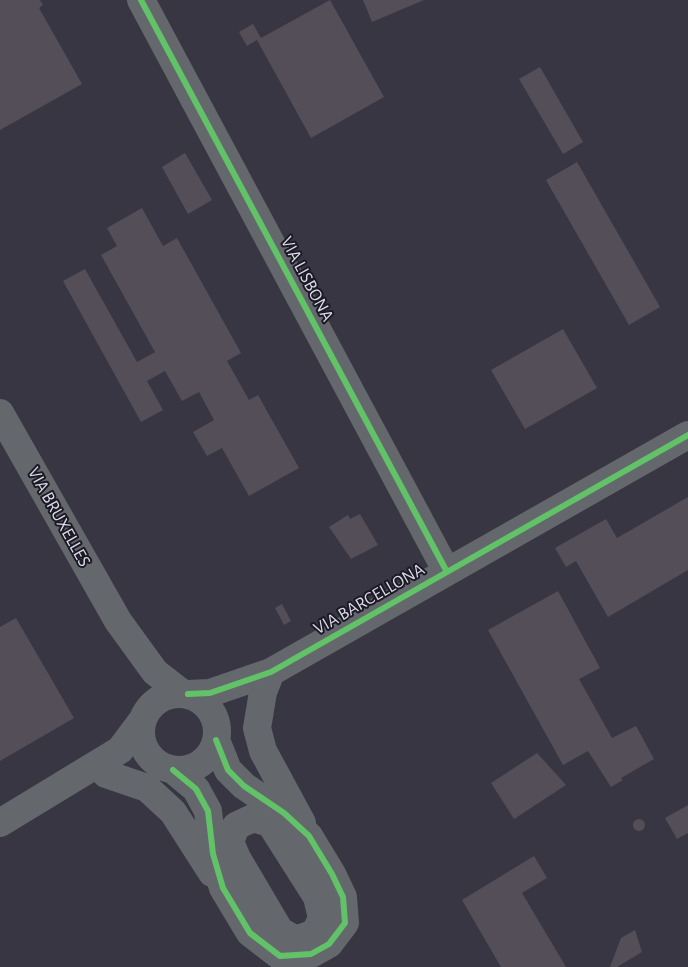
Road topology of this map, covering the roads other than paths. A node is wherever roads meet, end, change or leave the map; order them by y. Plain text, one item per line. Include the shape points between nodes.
1 (141, 0) edge
2 (0, 413) edge
3 (688, 435) edge
4 (447, 572) junction
5 (118, 621) junction
6 (271, 672) junction
7 (185, 694) junction
8 (143, 717) junction
9 (217, 735) junction
10 (166, 767) junction
11 (106, 774) junction
12 (76, 778) junction
13 (0, 823) edge
14 (308, 851) junction
15 (256, 891) junction
16 (228, 896) junction
17 (345, 923) junction
18 (250, 933) junction
19 (270, 967) edge
20 (329, 967) edge

1 - 4 street, VIA LISBONA
2 - 5 street, VIA BRUXELLES
3 - 4 street, VIA BARCELLONA
4 - 6 street, VIA BARCELLONA
5 - 7 street, VIA BRUXELLES via 155,672
5 - 8 street, VIA BRUXELLES via 143,687
6 - 7 street, VIA BARCELLONA via 210,693
6 - 9 street, VIA BARCELLONA via 230,708
6 - 14 street, VIA BRUXELLES via 263,692 257,728 263,751
7 - 8 street via 161,698
7 - 9 street, VIA BRUXELLES via 200,699 209,708 215,718
8 - 10 street, VIA BRUXELLES via 142,746 149,756
8 - 12 street via 120,750
9 - 10 street via 205,760 190,768
9 - 14 street, VIA BRUXELLES via 228,770 244,786 284,813
10 - 11 street
10 - 16 street, VIA BRUXELLES via 196,789 208,811 213,854
11 - 12 street
11 - 16 street, VIA BRUXELLES via 147,788 173,812
12 - 13 street
14 - 15 street via 270,823 253,818 236,826 230,842
14 - 15 street via 322,918 315,933 296,940 280,931
14 - 17 street, VIA BRUXELLES via 343,898
15 - 16 street
16 - 18 street, VIA BRUXELLES
17 - 18 street, VIA BRUXELLES via 329,944 311,954 280,956
17 - 20 street, VIA BRUXELLES
18 - 19 street, VIA BRUXELLES

